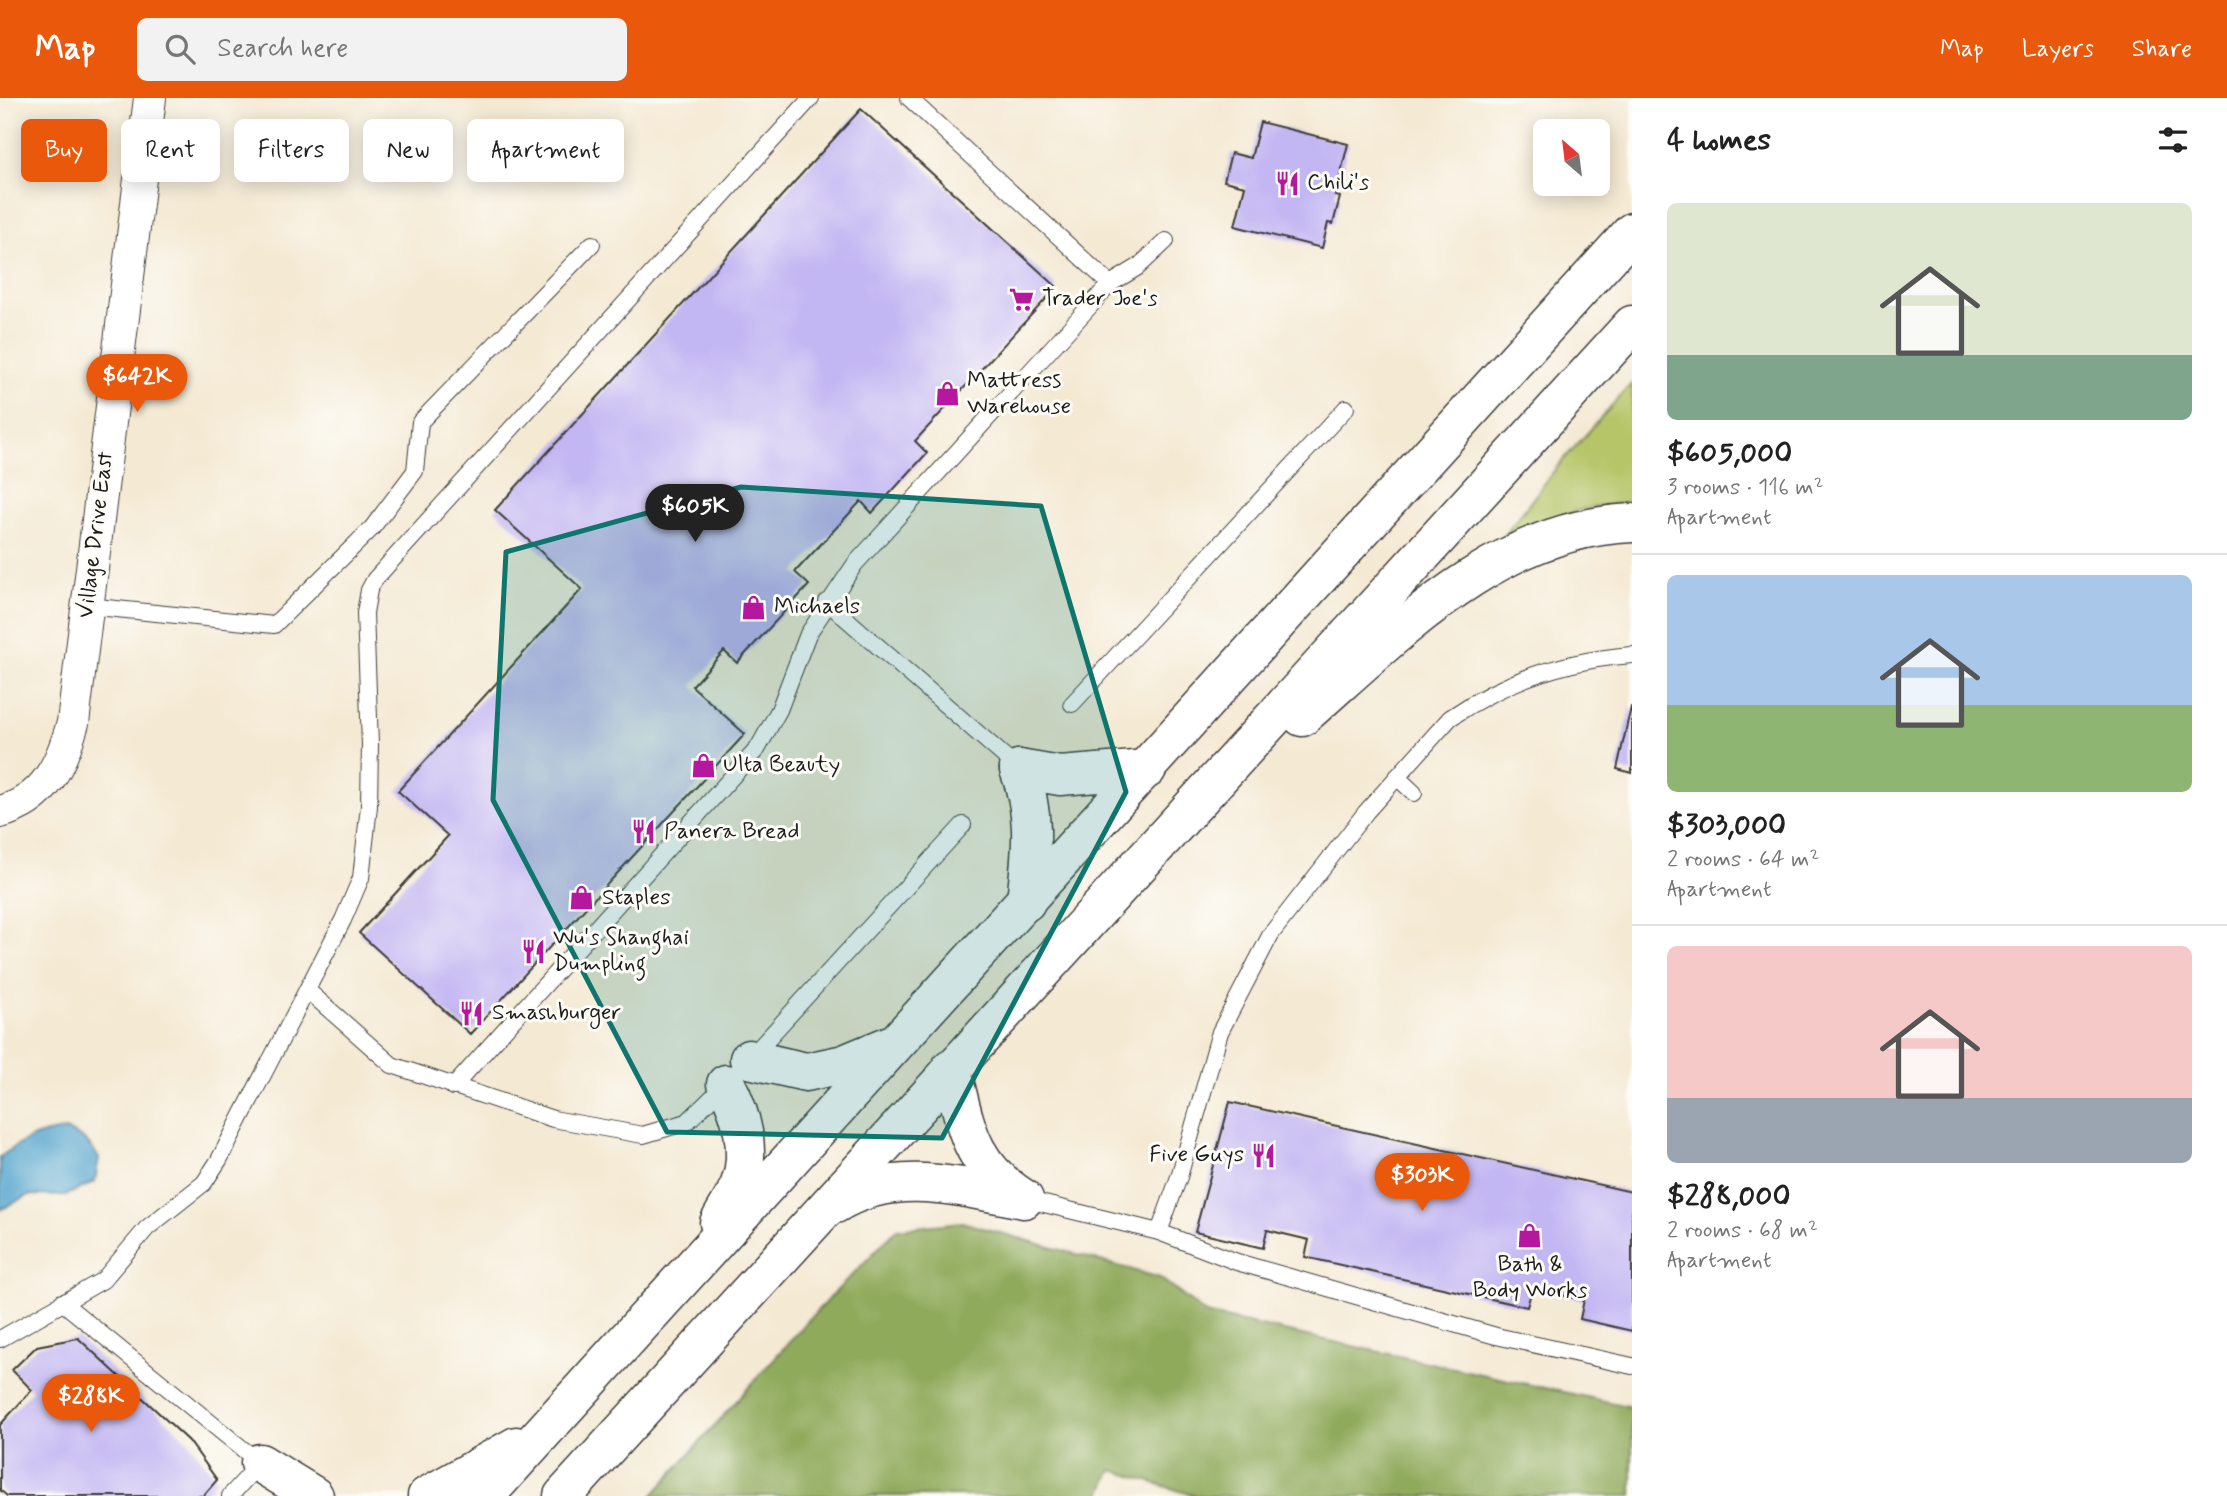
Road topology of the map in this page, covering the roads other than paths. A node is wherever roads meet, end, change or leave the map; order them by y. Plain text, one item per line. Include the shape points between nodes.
1 (150, 98) edge
2 (811, 98) edge
3 (909, 98) edge
4 (1632, 232) edge
5 (1166, 241) dead end
6 (592, 244) dead end
7 (1110, 284) junction
8 (1632, 325) edge
9 (1346, 408) dead end
10 (1632, 523) edge
11 (827, 602) junction
12 (88, 606) junction
13 (1632, 655) edge
14 (1072, 704) dead end
15 (1019, 769) junction
16 (1147, 769) junction
17 (1396, 777) junction
18 (1414, 793) dead end
19 (0, 812) edge
20 (963, 825) dead end
21 (1153, 848) junction
22 (1026, 902) junction
23 (307, 990) junction
24 (899, 1042) junction
25 (951, 1068) junction
26 (738, 1072) junction
27 (453, 1087) junction
28 (1024, 1199) junction
29 (824, 1210) junction
30 (1159, 1232) junction
31 (696, 1264) junction
32 (62, 1302) junction
33 (0, 1339) edge
34 (1632, 1366) edge
35 (551, 1425) junction
36 (260, 1463) junction
37 (573, 1489) edge
38 (230, 1496) edge
39 (280, 1496) edge
40 (314, 1496) edge
41 (427, 1496) edge
42 (485, 1496) edge

1 - 12 street, Village Drive East
2 - 23 lane via 369,590 365,613 370,782 361,878
3 - 7 lane
4 - 16 highway
5 - 7 lane via 1138,267
6 - 12 lane via 419,422 415,471 372,528 274,625
7 - 11 lane via 855,564
8 - 21 highway
9 - 14 lane
10 - 21 highway via 1589,528 1543,541 1452,591 1393,637
11 - 15 lane
11 - 27 lane via 808,634 779,710 758,748
12 - 19 street, Village Drive East via 73,723 62,762 41,788
13 - 17 lane via 1572,663 1500,688 1450,718
15 - 16 highway via 1060,776
15 - 22 highway via 1033,825
16 - 22 highway
17 - 18 lane
17 - 30 lane via 1271,934 1220,1032
20 - 26 lane
21 - 25 highway
22 - 24 highway
23 - 27 lane via 393,1065
23 - 32 lane via 204,1183 147,1228 103,1280
24 - 26 highway via 844,1064 806,1072
24 - 31 highway
25 - 28 highway via 979,1159 995,1179
25 - 29 highway
26 - 27 lane via 687,1122 643,1135 552,1119
26 - 31 highway via 745,1143 741,1183
28 - 29 highway via 908,1181 864,1190
28 - 30 lane
29 - 37 highway
30 - 34 lane via 1250,1266 1496,1336
31 - 35 highway
32 - 33 lane
32 - 36 lane
35 - 41 highway
35 - 42 highway
36 - 38 lane
36 - 39 highway
36 - 40 highway

